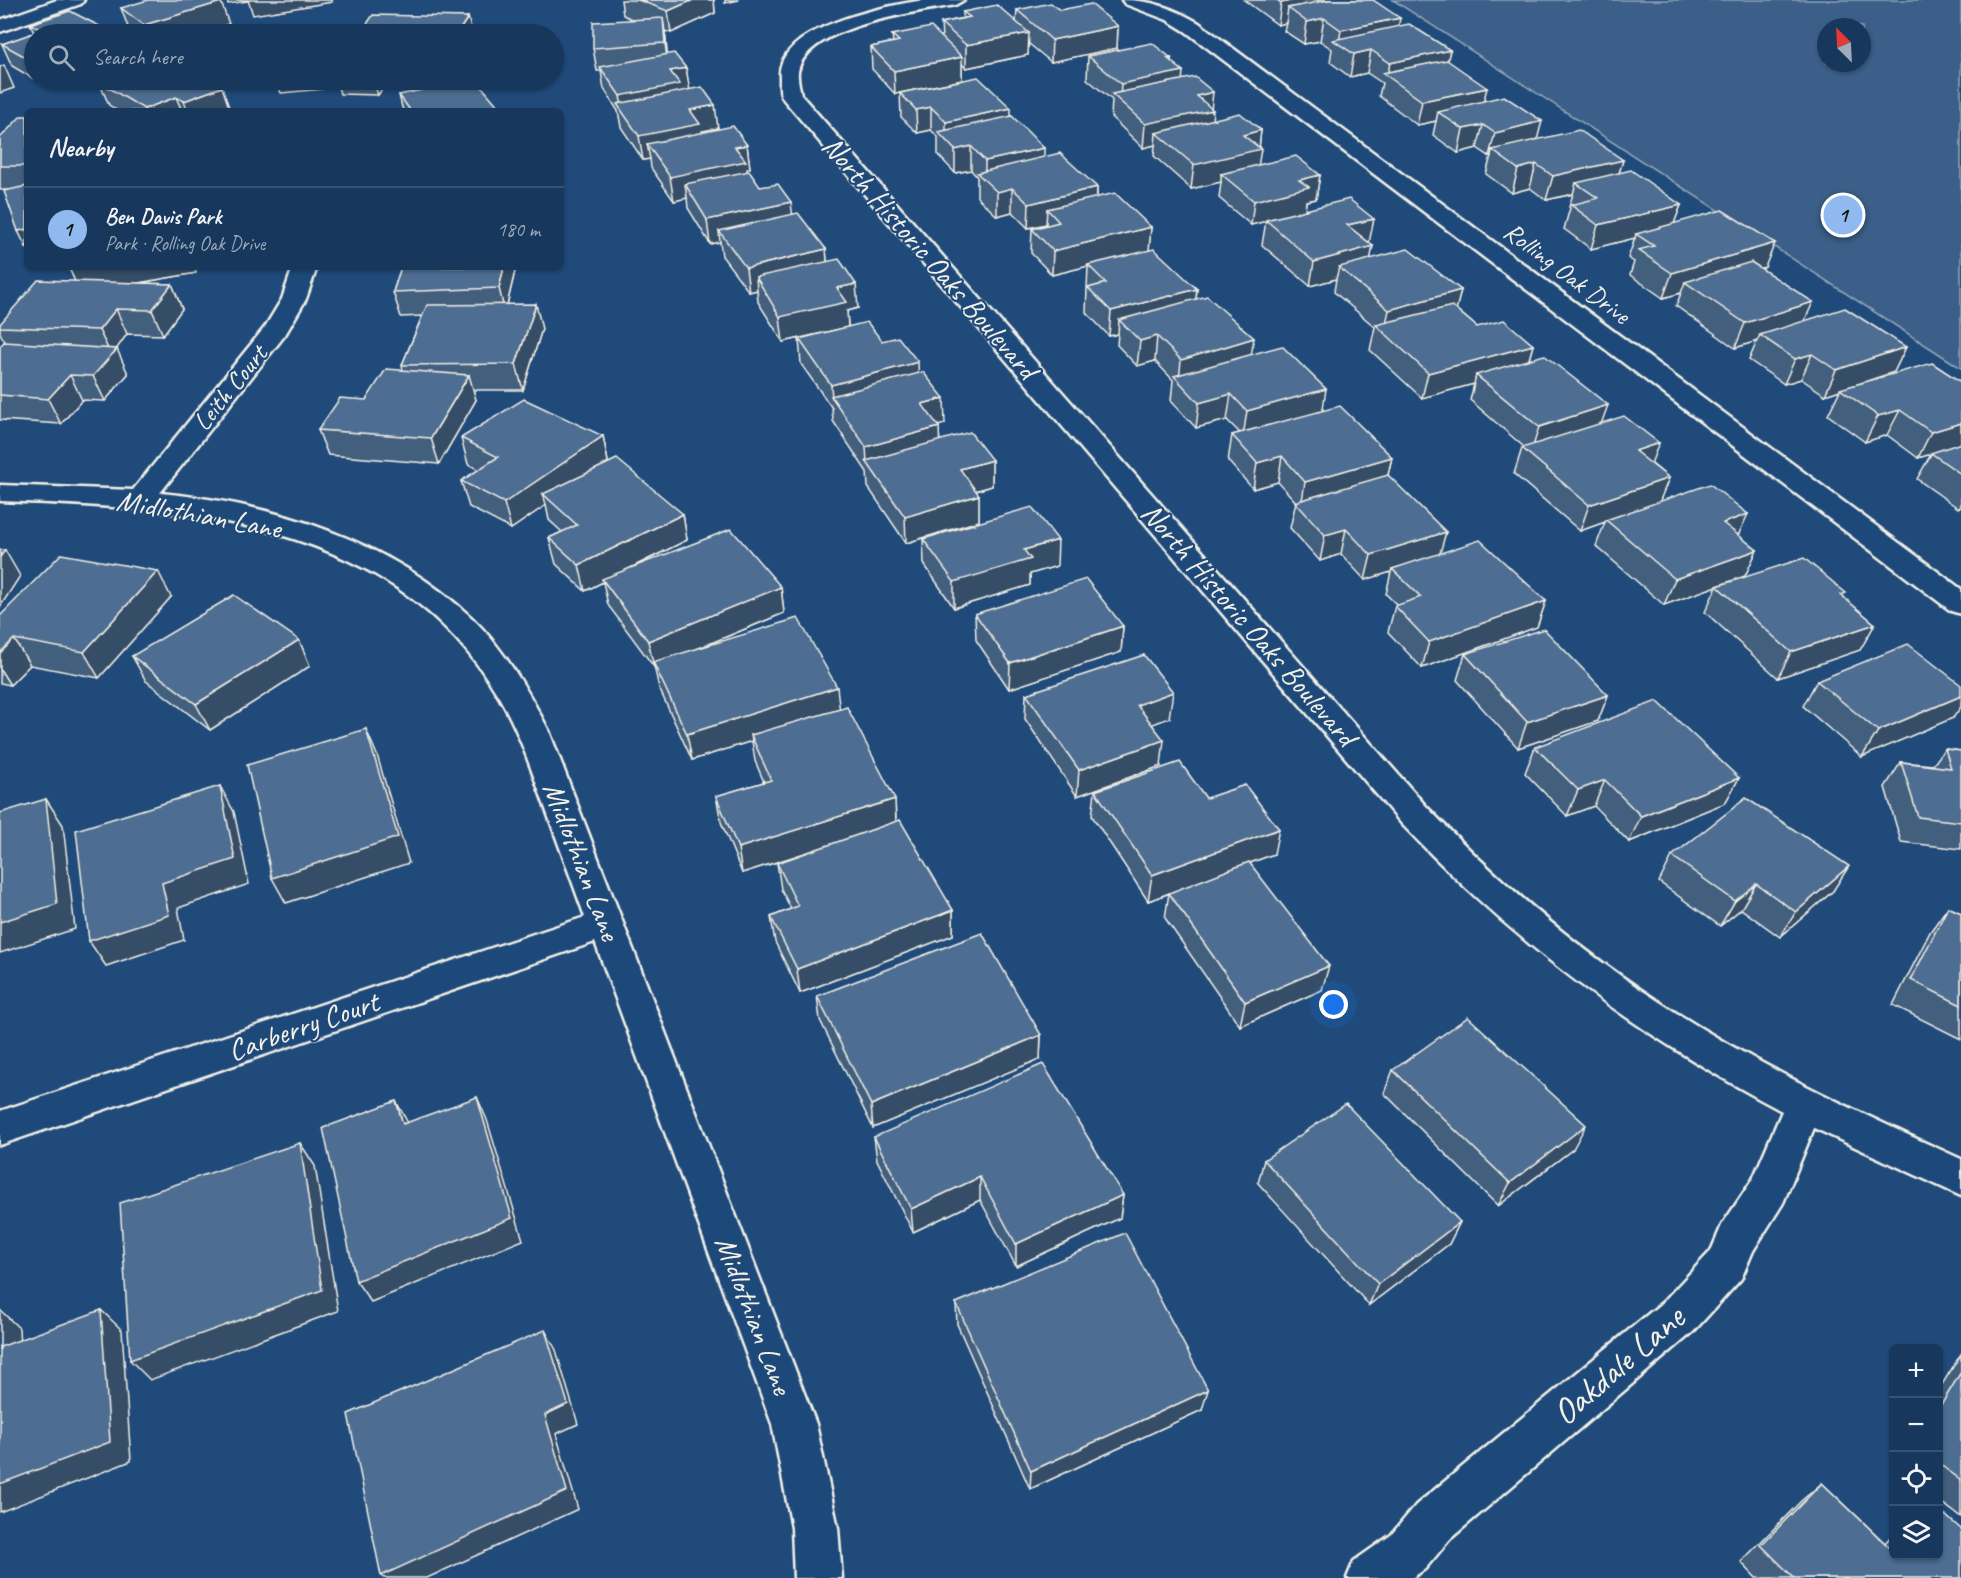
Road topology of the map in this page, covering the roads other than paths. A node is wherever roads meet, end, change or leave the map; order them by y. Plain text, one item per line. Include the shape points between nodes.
1 (75, 0) edge
2 (955, 0) edge
3 (1131, 0) edge
4 (0, 26) edge
5 (304, 270) edge
6 (0, 493) edge
7 (140, 500) junction
8 (1961, 604) edge
9 (606, 924) junction
10 (1804, 1104) junction
11 (0, 1128) edge
12 (1961, 1178) edge
13 (818, 1578) edge
14 (1371, 1578) edge

1 - 4 street
2 - 10 street, North Historic Oaks Boulevard via 857,19 819,36 801,48 792,61 787,76 790,96 1439,842 1528,924 1614,991 1719,1058
3 - 8 street, Rolling Oak Drive via 1168,13 1192,27
5 - 7 street, Leith Court via 294,299 276,330
6 - 7 street, Midlothian Lane
7 - 9 street, Midlothian Lane via 253,517 329,542 399,578 460,624 518,700
9 - 11 street, Carberry Court
9 - 13 street, Midlothian Lane via 794,1424 815,1528
10 - 12 street, North Historic Oaks Boulevard
10 - 14 street, Oakdale Lane via 1769,1190 1737,1239 1726,1264 1694,1300 1432,1522 1408,1552

